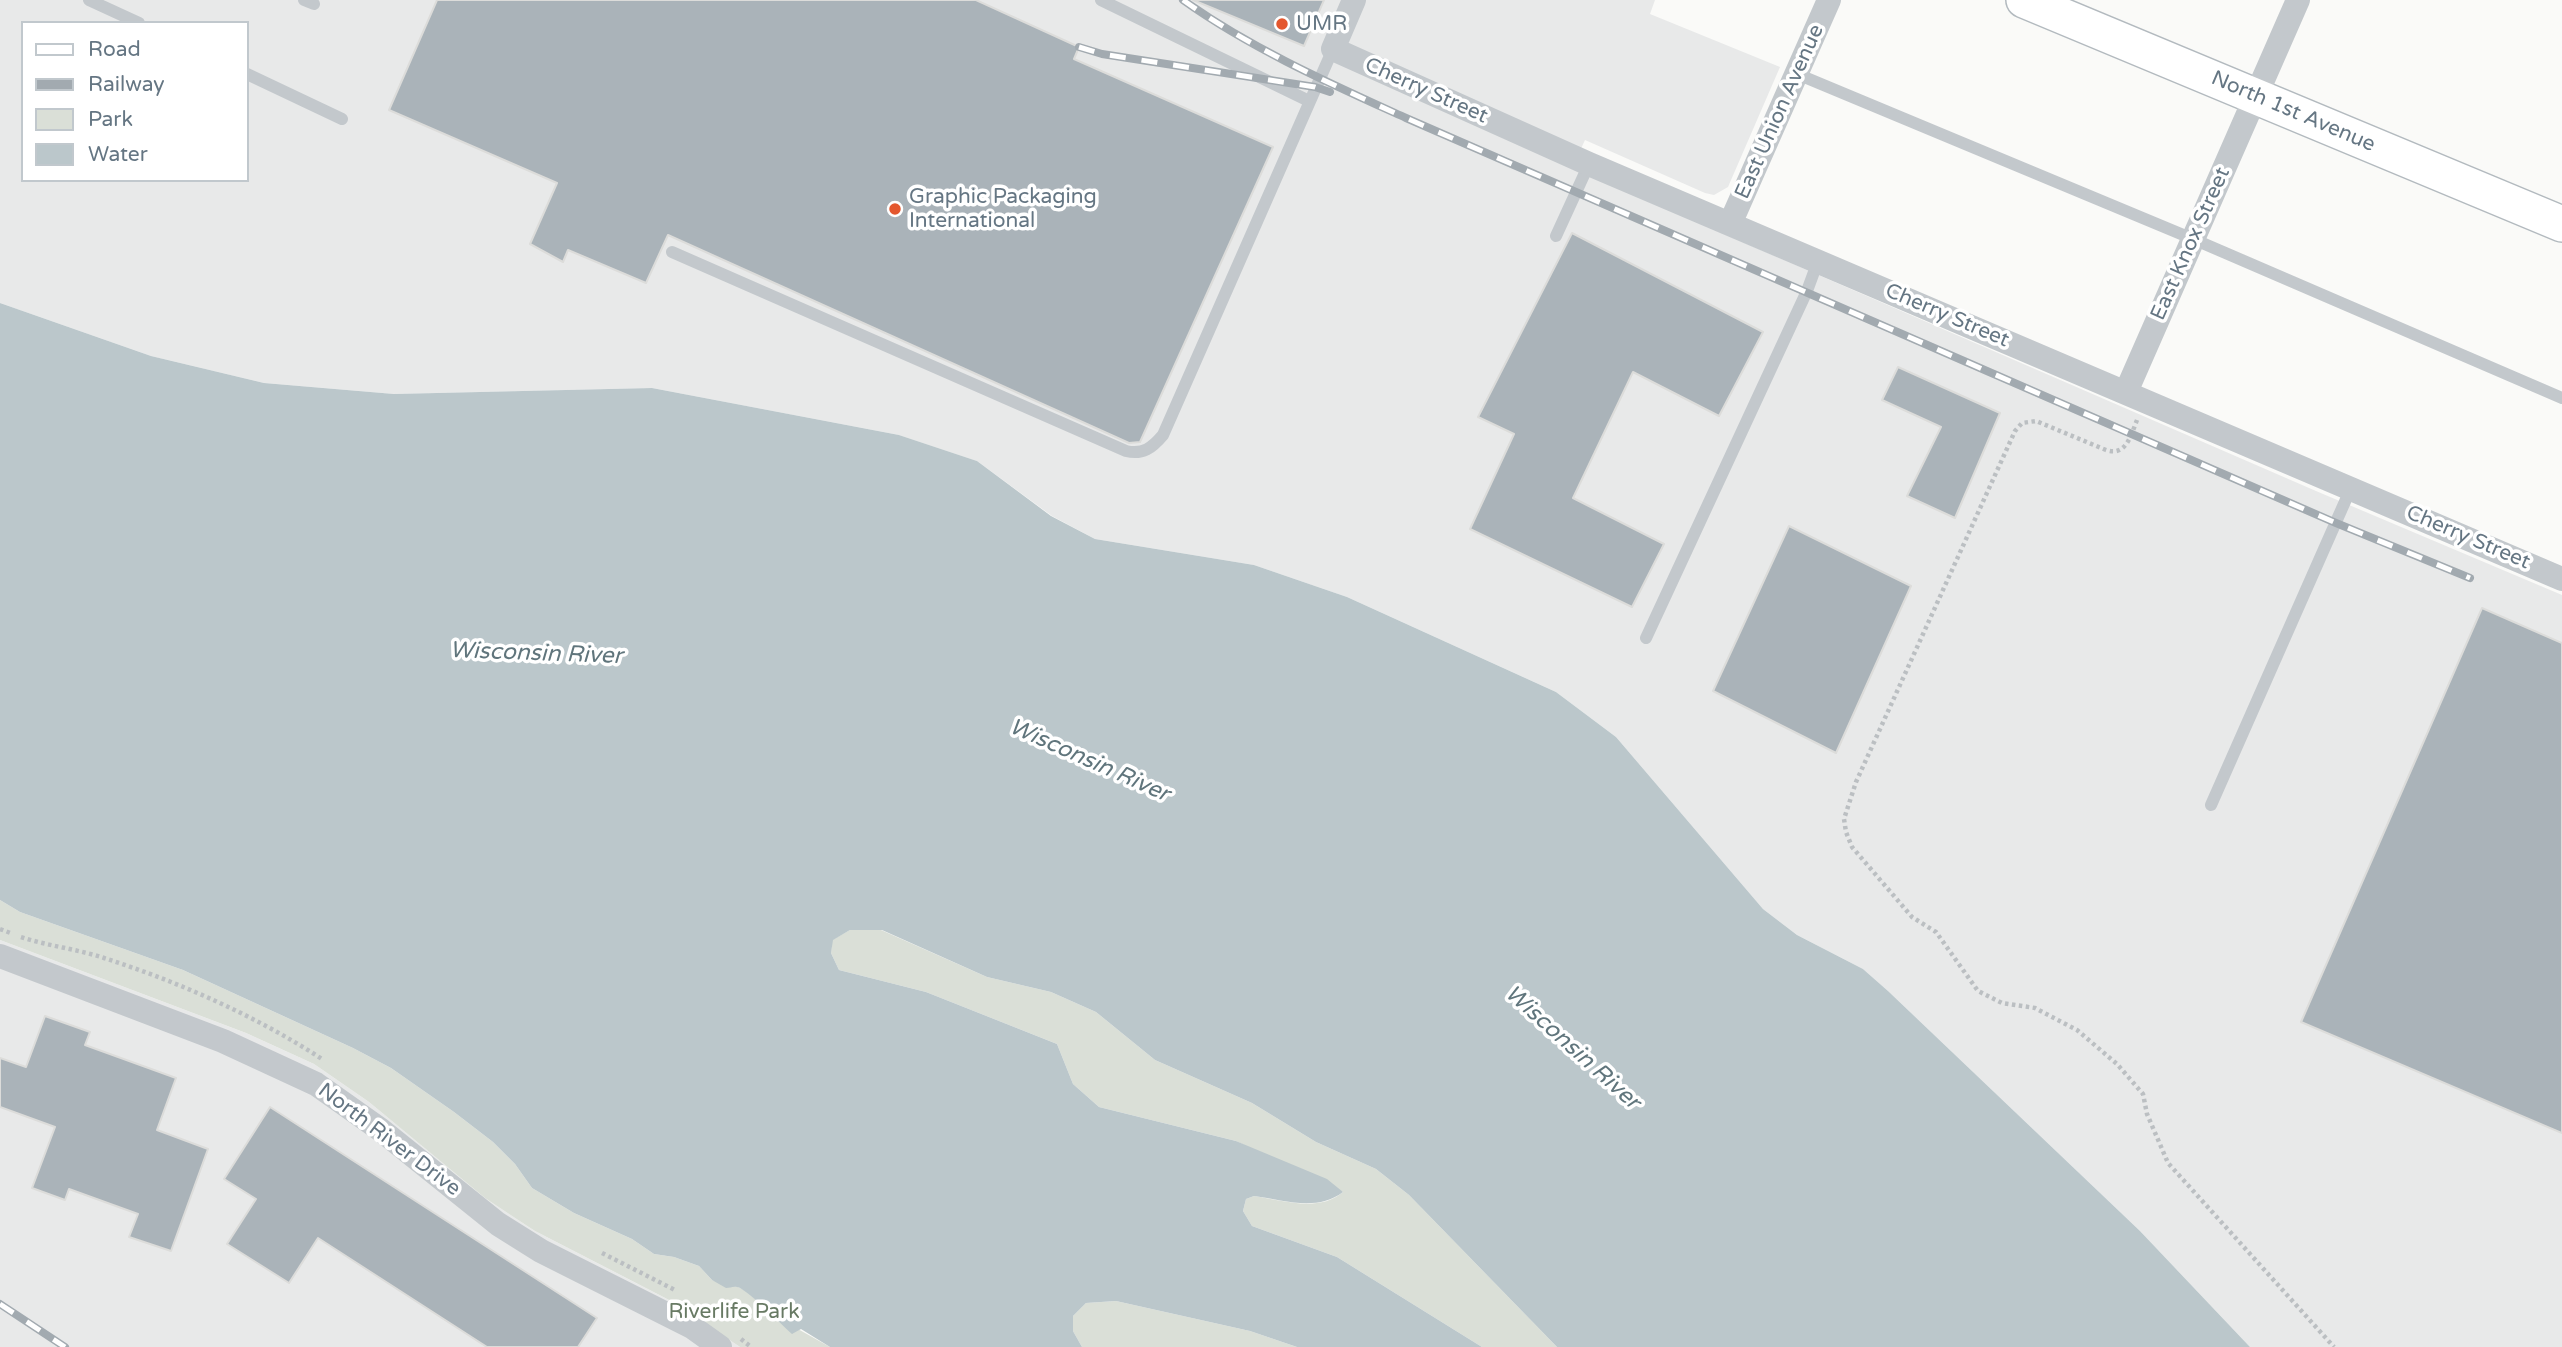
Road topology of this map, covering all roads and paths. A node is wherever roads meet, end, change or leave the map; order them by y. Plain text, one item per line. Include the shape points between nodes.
1 (89, 0) edge
2 (1101, 0) edge
3 (1354, 0) edge
4 (1829, 0) edge
5 (2024, 0) edge
6 (2298, 0) edge
7 (135, 21) edge
8 (1333, 49) junction
9 (248, 74) edge
10 (1797, 74) junction
11 (2256, 97) junction
12 (1308, 102) junction
13 (342, 119) dead end
14 (1589, 164) junction
15 (1730, 224) junction
16 (2562, 224) edge
17 (1556, 236) dead end
18 (2193, 239) junction
19 (672, 252) dead end
20 (1818, 261) junction
21 (2136, 396) junction
22 (2562, 398) edge
23 (2351, 488) junction
24 (2559, 569) edge
25 (1646, 638) dead end
26 (2211, 805) dead end
27 (0, 956) edge
28 (720, 1347) edge
29 (2334, 1347) edge

1 - 7 lane
2 - 12 lane
3 - 8 street
4 - 10 street, East Union Avenue
5 - 11 street, North 1st Avenue
6 - 11 street, East Knox Street
8 - 12 lane
8 - 14 street, Cherry Street
9 - 13 lane
10 - 15 street, East Union Avenue
10 - 18 lane
11 - 16 street, North 1st Avenue
11 - 18 street, East Knox Street
12 - 19 lane via 1163,435 1143,452 1126,451
14 - 15 street, Cherry Street
14 - 17 lane
15 - 20 street, Cherry Street
18 - 21 street, East Knox Street
18 - 22 lane
20 - 21 street, Cherry Street
20 - 25 lane
21 - 23 street, Cherry Street
21 - 29 path via 2124,448 2116,452 2036,421 2022,423 2015,431 1856,782 1844,825 1852,847 1912,917 1936,932 1978,991 2002,1003 2035,1008 2077,1030 2117,1064 2143,1094 2168,1163
23 - 24 street, Cherry Street
23 - 26 lane
27 - 28 street, North River Drive via 223,1041 316,1084 498,1224 541,1251 692,1327

